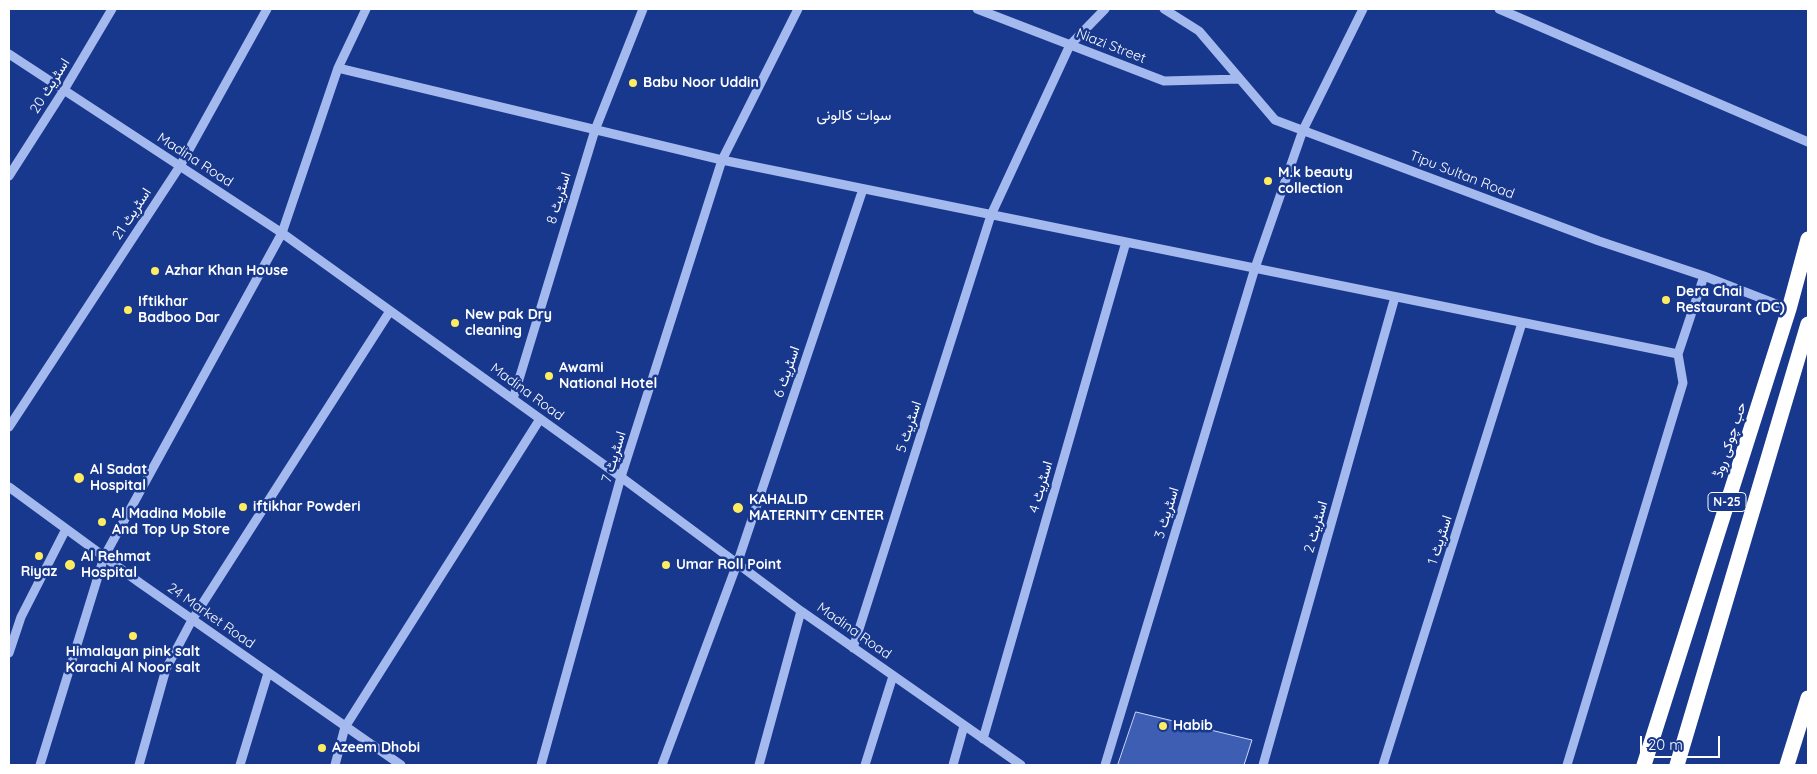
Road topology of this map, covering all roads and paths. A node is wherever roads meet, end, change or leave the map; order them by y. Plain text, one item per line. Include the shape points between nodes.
1 (112, 9) edge
2 (267, 9) edge
3 (366, 9) edge
4 (643, 9) edge
5 (798, 9) edge
6 (977, 9) edge
7 (1105, 9) edge
8 (1164, 9) edge
9 (1363, 9) edge
10 (1499, 9) edge
11 (1070, 45) junction
12 (9, 54) edge
13 (338, 68) junction
14 (1240, 78) junction
15 (64, 90) junction
16 (594, 130) junction
17 (1303, 130) junction
18 (1808, 142) edge
19 (722, 160) junction
20 (180, 166) junction
21 (9, 176) edge
22 (863, 189) junction
23 (991, 214) junction
24 (282, 233) junction
25 (1808, 239) edge
26 (1126, 242) junction
27 (1255, 268) junction
28 (1704, 276) junction
29 (1395, 297) junction
30 (1789, 309) junction
31 (390, 310) junction
32 (1522, 323) junction
33 (1808, 324) edge
34 (1678, 354) junction
35 (513, 399) junction
36 (540, 419) junction
37 (9, 427) edge
38 (621, 477) junction
39 (9, 487) edge
40 (66, 530) junction
41 (104, 557) junction
42 (737, 564) junction
43 (801, 611) junction
44 (192, 620) junction
45 (853, 648) junction
46 (9, 653) edge
47 (268, 673) junction
48 (893, 676) junction
49 (1808, 698) edge
50 (964, 726) junction
51 (345, 727) junction
52 (983, 739) junction
53 (40, 765) edge
54 (139, 765) edge
55 (240, 765) edge
56 (335, 765) edge
57 (400, 765) edge
58 (541, 765) edge
59 (662, 765) edge
60 (758, 765) edge
61 (865, 765) edge
62 (953, 765) edge
63 (1021, 765) edge
64 (1105, 765) edge
65 (1263, 765) edge
66 (1383, 765) edge
67 (1568, 765) edge
68 (1644, 765) edge
69 (1677, 765) edge
70 (1787, 765) edge

1 - 15 street, اسٹریٹ 20
2 - 20 street, اسٹریٹ 21
3 - 13 street
4 - 16 street, اسٹریٹ 8
5 - 19 street, اسٹریٹ 7
6 - 11 street, Niazi Street
7 - 11 street, اسٹریٹ 5
8 - 14 street, Tipu Sultan Road via 1198,31
9 - 17 street, اسٹریٹ 3
10 - 18 street
11 - 14 street, Niazi Street via 1164,81
11 - 23 street, اسٹریٹ 5
12 - 15 street, Madina Road
13 - 16 street
13 - 24 street
14 - 17 street, Tipu Sultan Road via 1275,120
15 - 20 street, Madina Road
15 - 21 street, اسٹریٹ 20
16 - 19 street
16 - 35 street, اسٹریٹ 8
17 - 27 street, اسٹریٹ 3
17 - 28 street, Tipu Sultan Road via 1599,241
19 - 22 street
19 - 38 street, اسٹریٹ 7
20 - 24 street, Madina Road
20 - 37 street, اسٹریٹ 21
22 - 23 street
22 - 42 street, اسٹریٹ 6
23 - 26 street
23 - 45 street, اسٹریٹ 5
24 - 31 street, Madina Road
24 - 41 street
25 - 30 highway, حب چوکی روڈ / N-25
26 - 27 street
26 - 52 street, اسٹریٹ 4
27 - 29 street
27 - 64 street, اسٹریٹ 3
28 - 30 street, Tipu Sultan Road
28 - 34 street
29 - 32 street
29 - 65 street, اسٹریٹ 2
30 - 68 highway, حب چوکی روڈ / N-25
31 - 35 street, Madina Road
31 - 44 street
32 - 34 street
32 - 66 street, اسٹریٹ 1
33 - 69 highway, N-25
34 - 67 street via 1683,383
35 - 36 street, Madina Road
36 - 38 street, Madina Road
36 - 51 street
38 - 42 street, Madina Road
38 - 58 street, اسٹریٹ 7
39 - 40 street, 24 Market Road
40 - 41 street, 24 Market Road
40 - 46 street via 20,617
41 - 44 street, 24 Market Road
41 - 53 street
42 - 43 street, Madina Road
42 - 59 street, اسٹریٹ 6
43 - 45 street, Madina Road
43 - 60 street
44 - 47 street, 24 Market Road
44 - 54 street via 166,669
45 - 48 street, Madina Road
47 - 51 street, 24 Market Road
47 - 55 street
48 - 50 street, Madina Road
48 - 61 street
49 - 70 highway
50 - 52 street, Madina Road
50 - 62 street
51 - 56 street
51 - 57 street, 24 Market Road
52 - 63 street, Madina Road

